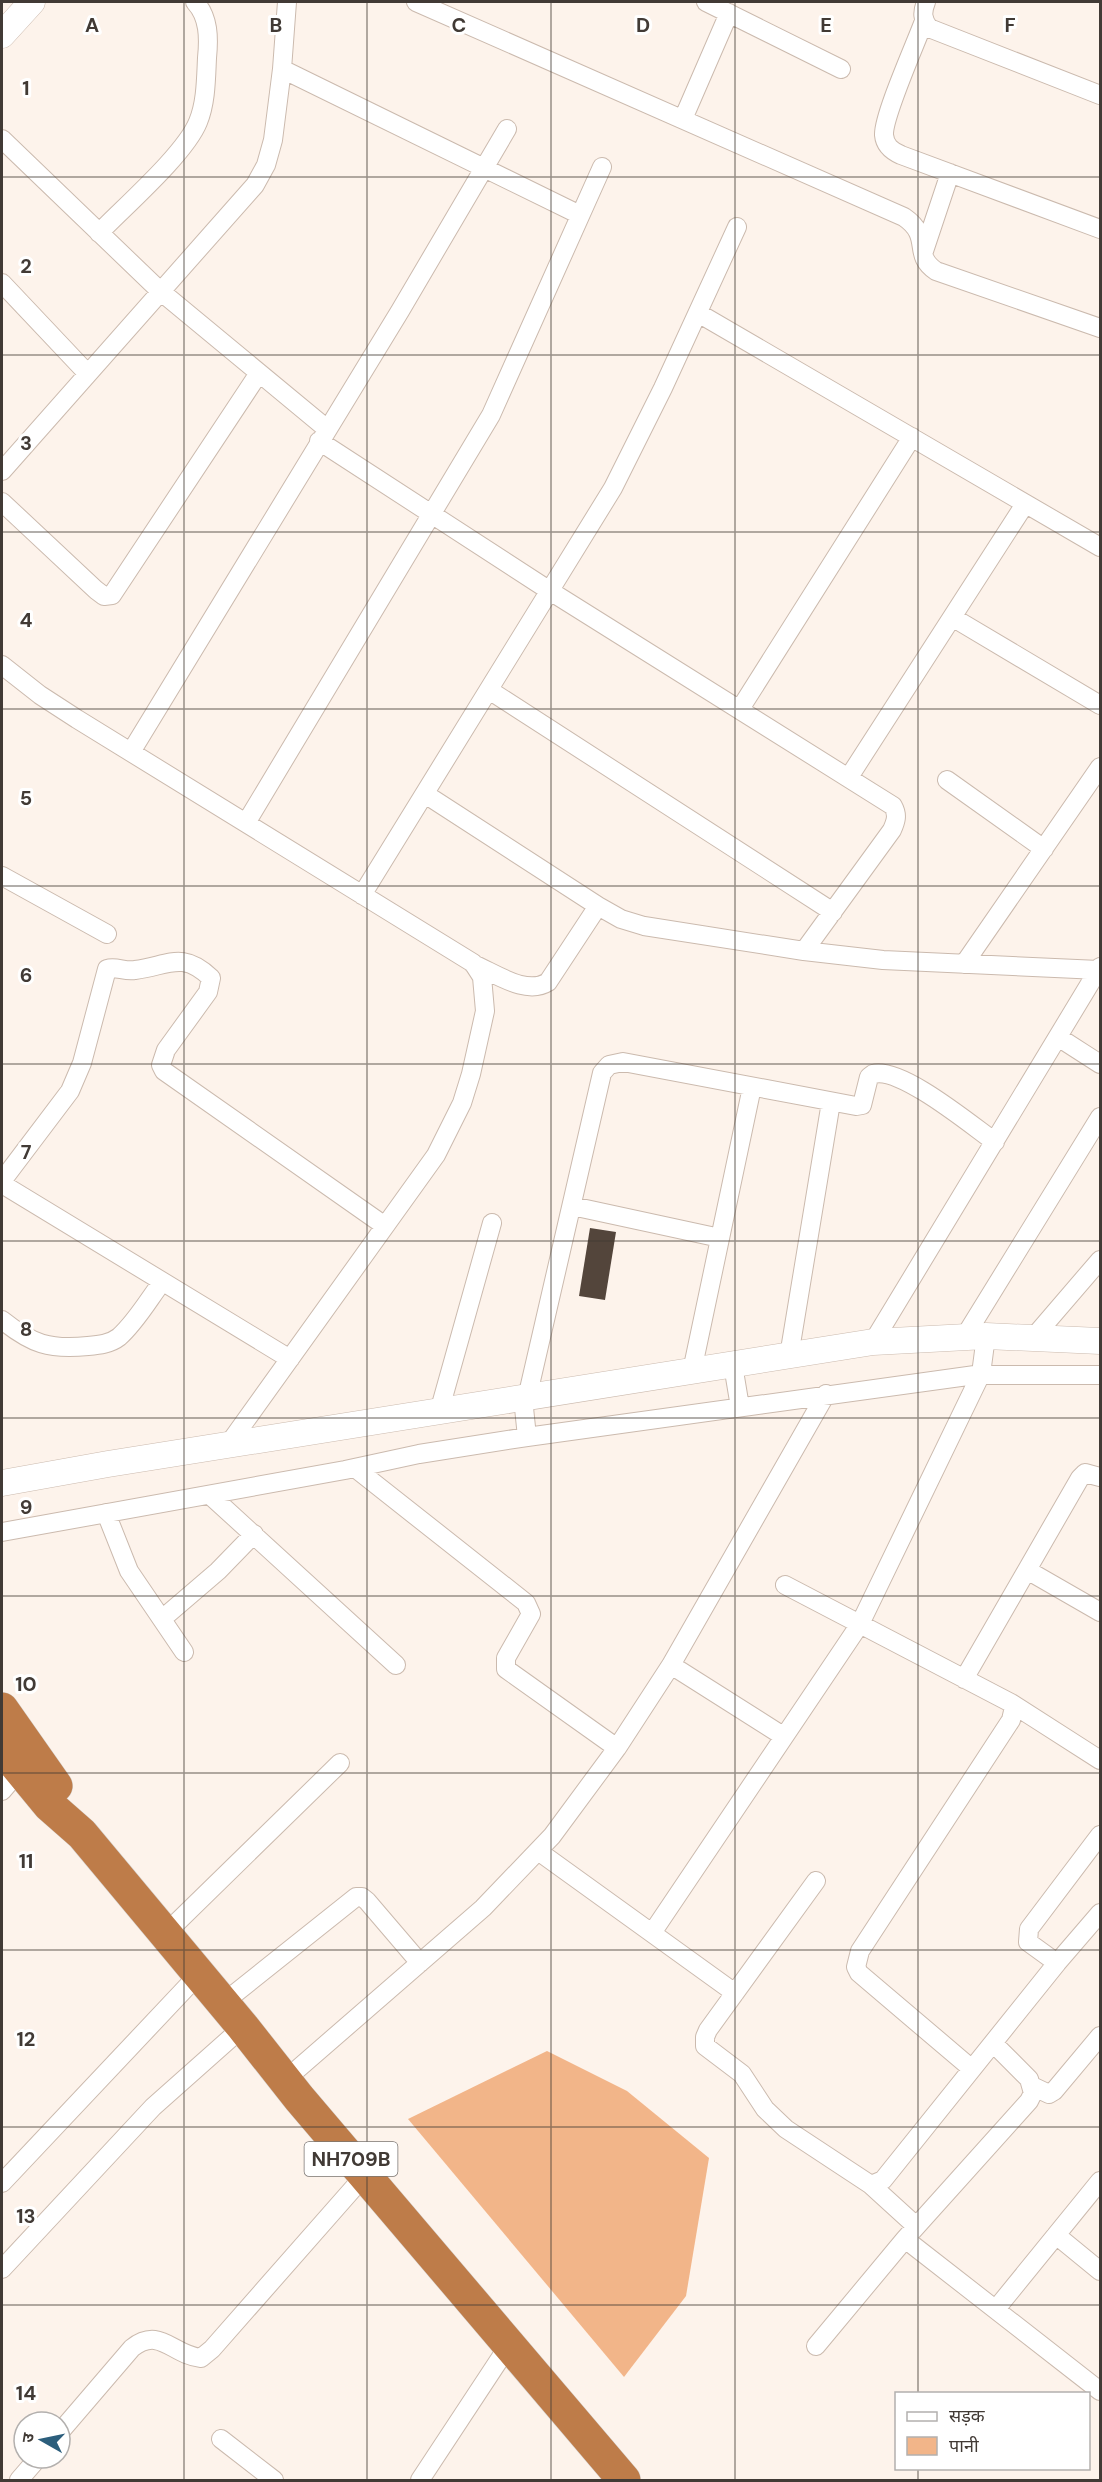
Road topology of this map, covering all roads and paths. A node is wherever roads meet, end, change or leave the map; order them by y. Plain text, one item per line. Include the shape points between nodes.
1 (33, 2) edge
2 (195, 2) edge
3 (287, 2) edge
4 (416, 2) edge
5 (706, 2) edge
6 (926, 2) edge
7 (729, 13) junction
8 (924, 21) junction
9 (2, 35) edge
10 (282, 69) junction
11 (841, 69) dead end
12 (1101, 95) edge
13 (683, 119) junction
14 (507, 129) dead end
15 (2, 139) edge
16 (602, 167) dead end
17 (483, 169) junction
18 (950, 173) junction
19 (580, 214) junction
20 (737, 227) dead end
21 (1101, 230) edge
22 (99, 233) junction
23 (922, 255) junction
24 (159, 290) junction
25 (4, 292) edge
26 (698, 313) junction
27 (1101, 328) edge
28 (87, 373) junction
29 (259, 373) junction
30 (323, 435) junction
31 (912, 437) junction
32 (2, 471) edge
33 (2, 502) edge
34 (1025, 504) junction
35 (434, 514) junction
36 (1098, 541) edge
37 (550, 591) junction
38 (952, 617) junction
39 (2, 665) edge
40 (489, 690) junction
41 (1101, 705) edge
42 (740, 709) junction
43 (131, 752) junction
44 (1101, 767) edge
45 (849, 777) junction
46 (947, 780) dead end
47 (425, 794) junction
48 (246, 823) junction
49 (1044, 849) junction
50 (2, 878) edge
51 (362, 895) junction
52 (598, 906) junction
53 (832, 912) junction
54 (107, 934) dead end
55 (804, 951) junction
56 (473, 963) junction
57 (964, 964) junction
58 (1100, 969) edge
59 (1058, 1037) junction
60 (1101, 1064) edge
61 (752, 1087) junction
62 (831, 1102) junction
63 (1101, 1117) edge
64 (995, 1142) junction
65 (2, 1183) edge
66 (572, 1206) junction
67 (492, 1223) dead end
68 (385, 1226) junction
69 (720, 1238) junction
70 (1101, 1260) edge
71 (162, 1282) junction
72 (2, 1320) edge
73 (1034, 1338) junction
74 (1101, 1341) edge
75 (873, 1342) junction
76 (980, 1352) junction
77 (789, 1356) junction
78 (290, 1359) junction
79 (734, 1370) junction
80 (692, 1371) junction
81 (1101, 1375) edge
82 (826, 1395) junction
83 (739, 1403) junction
84 (439, 1412) junction
85 (525, 1414) junction
86 (228, 1445) junction
87 (354, 1468) junction
88 (1101, 1477) edge
89 (2, 1483) edge
90 (210, 1495) junction
91 (106, 1513) junction
92 (2, 1532) edge
93 (254, 1534) junction
94 (1027, 1570) junction
95 (785, 1585) dead end
96 (1101, 1612) edge
97 (162, 1619) junction
98 (860, 1624) junction
99 (184, 1652) dead end
100 (396, 1665) dead end
101 (671, 1665) junction
102 (964, 1679) junction
103 (1011, 1703) junction
104 (2, 1709) edge
105 (783, 1736) junction
106 (617, 1748) junction
107 (1101, 1760) edge
108 (340, 1763) dead end
109 (7, 1770) edge
110 (82, 1834) junction
111 (1101, 1835) edge
112 (538, 1851) junction
113 (816, 1881) dead end
114 (1101, 1913) edge
115 (652, 1933) junction
116 (165, 1934) junction
117 (420, 1963) junction
118 (1057, 1963) junction
119 (199, 1974) junction
120 (735, 1993) junction
121 (233, 2015) junction
122 (1101, 2036) edge
123 (993, 2043) junction
124 (972, 2069) junction
125 (285, 2080) junction
126 (1032, 2086) junction
127 (365, 2175) junction
128 (1101, 2181) edge
129 (2, 2183) edge
130 (871, 2185) junction
131 (911, 2232) junction
132 (1056, 2235) junction
133 (2, 2269) edge
134 (1101, 2271) edge
135 (996, 2309) junction
136 (509, 2345) junction
137 (816, 2346) dead end
138 (1101, 2391) edge
139 (72, 2418) edge
140 (221, 2439) dead end
141 (274, 2481) edge
142 (420, 2481) edge
143 (624, 2481) edge

1 - 9 street
2 - 22 street via 205,19 209,45 198,122 177,152
3 - 10 street
4 - 13 street
5 - 7 street
6 - 8 street
7 - 11 street
7 - 13 street
8 - 12 street via 939,33
8 - 18 street via 885,123 884,135 892,151
10 - 17 street
10 - 24 street via 273,140 255,185
13 - 23 street via 904,217 915,224 921,235
14 - 17 street
15 - 22 street
16 - 19 street
17 - 19 street
17 - 30 street
18 - 21 street
18 - 23 street
19 - 35 street via 491,415
20 - 26 street
22 - 24 street
23 - 27 street via 927,266 936,271
24 - 28 street
24 - 29 street
25 - 28 street
26 - 31 street
26 - 37 street via 613,488
28 - 32 street
29 - 30 street
29 - 33 street via 112,595 104,596 96,590
30 - 35 street
30 - 43 street
31 - 34 street
31 - 42 street
34 - 36 street
34 - 38 street
35 - 37 street
35 - 48 street
37 - 40 street
37 - 42 street
38 - 41 street
38 - 45 street
39 - 43 street via 40,695
40 - 47 street
40 - 53 street
42 - 45 street
43 - 48 street
44 - 49 street
45 - 53 street via 893,806 896,821
46 - 49 street
47 - 51 street
47 - 52 street
48 - 51 street
49 - 57 street
50 - 54 street
51 - 56 street
52 - 55 street via 645,926
52 - 56 street via 548,982 538,988 525,987
53 - 55 street
55 - 57 street
56 - 68 street via 482,977 485,1011 462,1103 436,1155
57 - 58 street
58 - 59 street
59 - 60 street
59 - 64 street
61 - 62 street
61 - 66 street via 622,1062 609,1065 602,1073
61 - 69 street
62 - 64 street via 861,1105 869,1077 878,1073 894,1075
62 - 77 street
63 - 76 street
64 - 75 street
65 - 68 street via 70,1091 82,1063 107,969 132,971 179,961 201,969 211,978 211,984 166,1050 161,1065 164,1071
65 - 71 street
66 - 69 street
66 - 85 street
67 - 84 street
68 - 78 street
69 - 80 street
70 - 73 street
71 - 72 street via 119,1336 100,1345 44,1346 22,1336
71 - 78 street
73 - 74 street
73 - 76 street
75 - 76 street
75 - 77 street
76 - 81 street
76 - 82 street
76 - 98 street
77 - 79 street
78 - 86 street
79 - 80 street
79 - 83 street
80 - 85 street
82 - 83 street
82 - 101 street
83 - 85 street
84 - 85 street
84 - 86 street
85 - 87 street via 429,1452
86 - 89 street
87 - 90 street
87 - 106 street via 526,1603 531,1614 506,1658 506,1669
88 - 94 street via 1085,1473 1080,1478
90 - 91 street
90 - 93 street
91 - 92 street
91 - 97 street via 129,1571
93 - 97 street
93 - 100 street
94 - 96 street
94 - 102 street
95 - 98 street
97 - 99 street
98 - 102 street
98 - 105 street
101 - 105 street
101 - 106 street
102 - 103 street
103 - 107 street
103 - 124 street via 1015,1713 1011,1720 860,1951 856,1967
104 - 110 highway, NH709B via 59,1790
105 - 115 street
106 - 112 street
108 - 116 street
109 - 110 highway, NH709B
110 - 116 highway, NH709B
111 - 118 street via 1029,1929 1028,1942
112 - 115 street
112 - 117 street via 483,1908
113 - 120 street
114 - 118 street
115 - 120 street
116 - 119 highway, NH709B
117 - 121 street via 367,1900 356,1897
117 - 125 street
118 - 123 street
119 - 121 highway, NH709B
119 - 129 street
120 - 130 street via 708,2030 705,2046 742,2074 765,2109 786,2130
121 - 125 highway, NH709B
121 - 133 street
122 - 126 street via 1054,2091 1043,2093
123 - 124 street
123 - 126 street
124 - 130 street via 884,2180
125 - 127 highway, NH709B
126 - 131 street via 1033,2093 1025,2106
127 - 136 highway, NH709B
127 - 139 street via 212,2349 201,2358 190,2357 157,2339 142,2340
128 - 132 street
130 - 131 street
131 - 135 street
131 - 137 street
132 - 134 street
132 - 135 street
135 - 138 street
136 - 142 street
136 - 143 highway, NH709B
140 - 141 street

